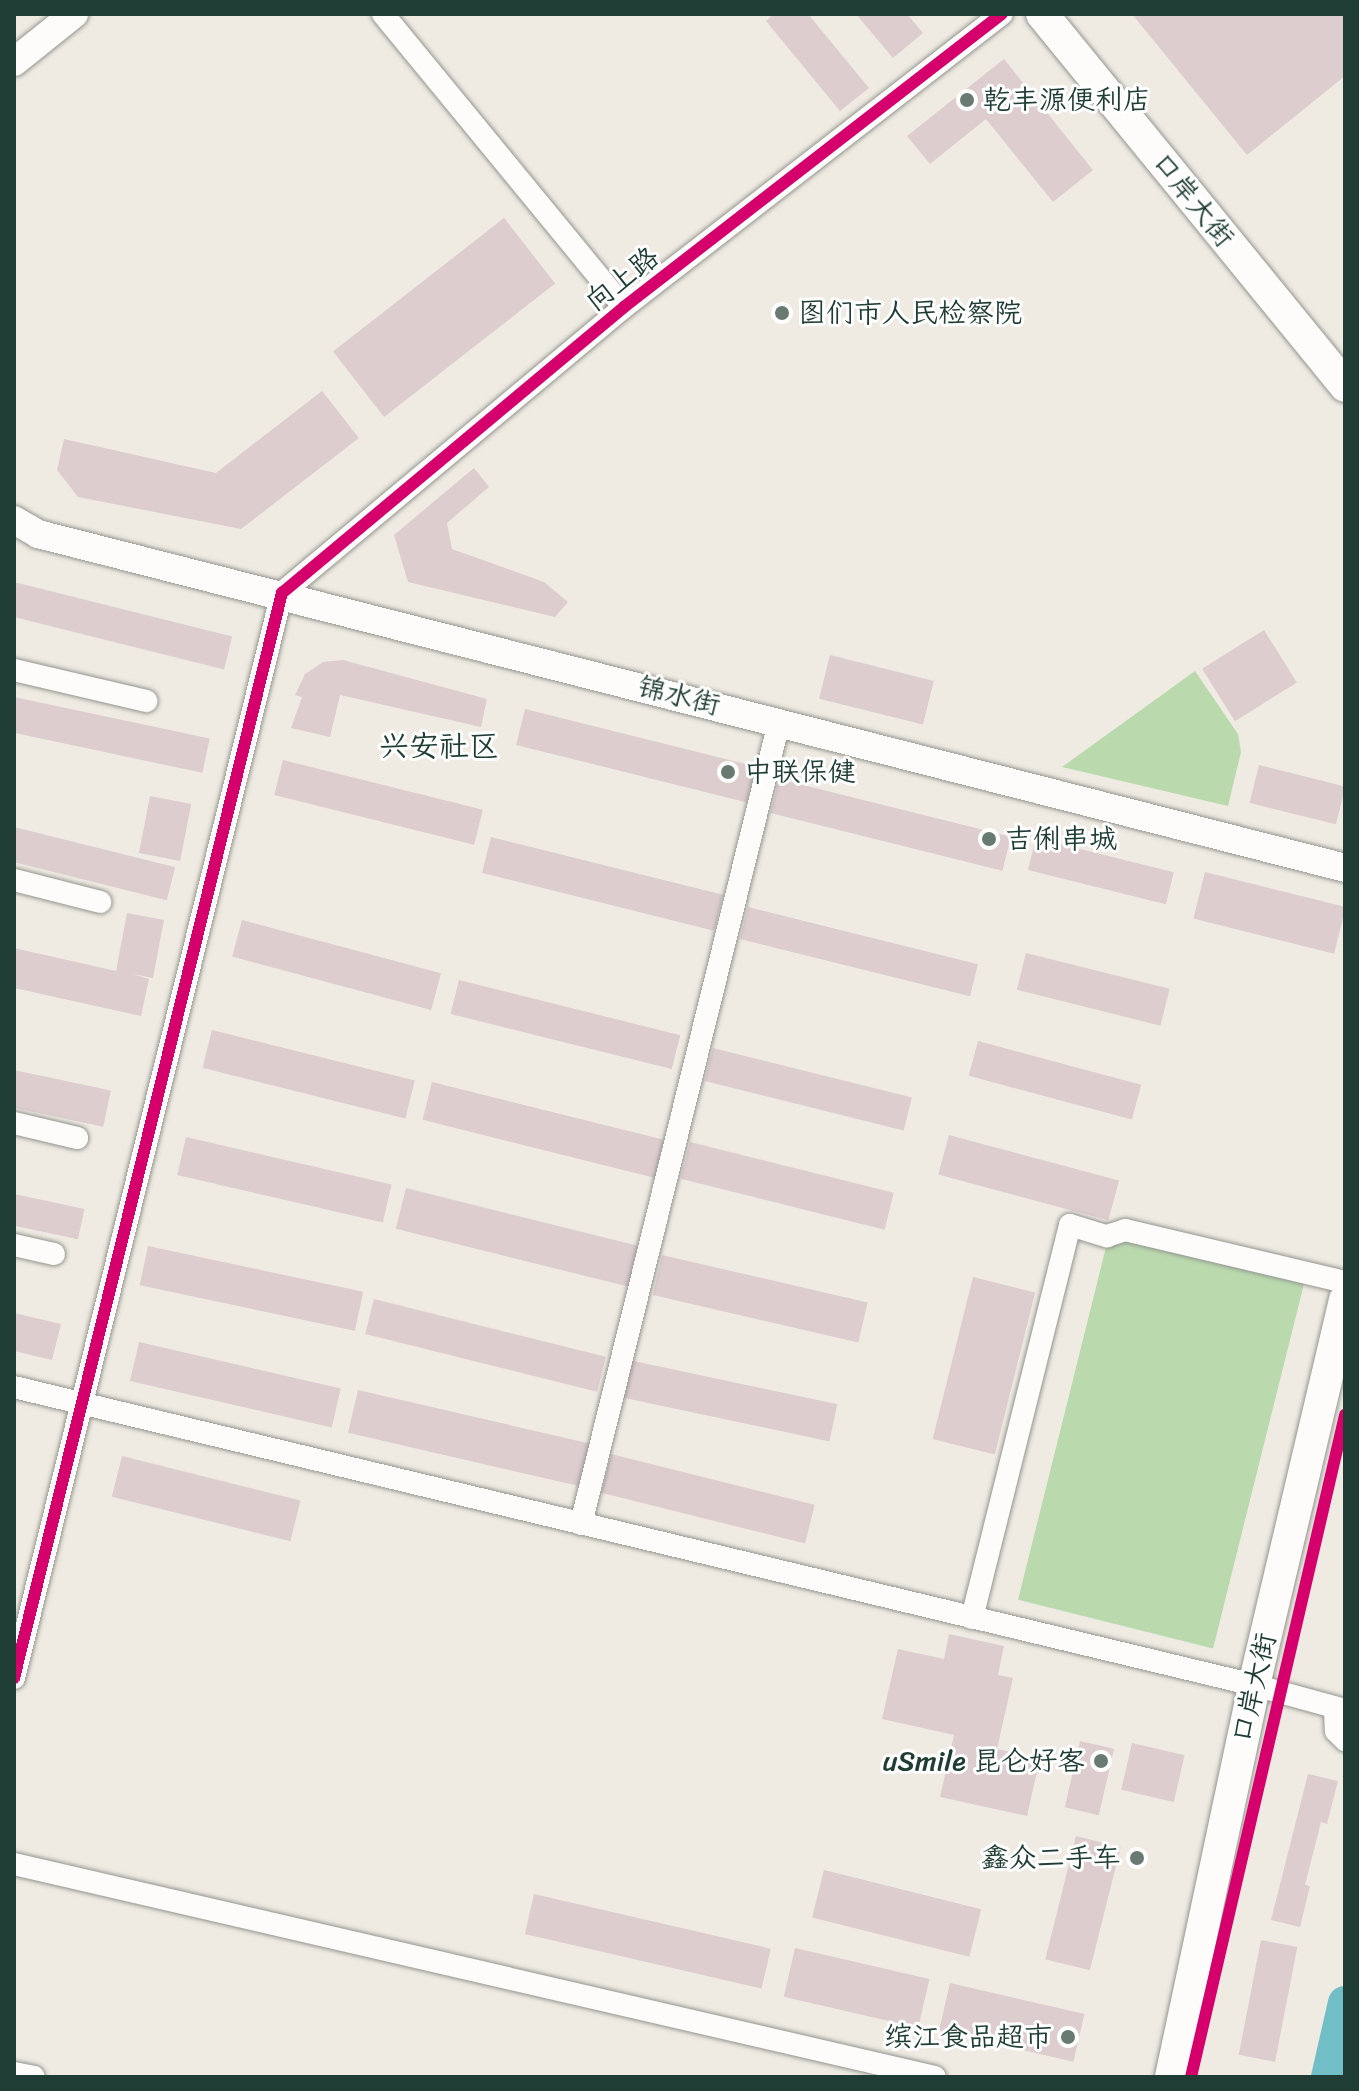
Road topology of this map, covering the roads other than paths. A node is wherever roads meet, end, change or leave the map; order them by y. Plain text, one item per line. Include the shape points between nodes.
1 (74, 14) edge
2 (383, 14) edge
3 (1002, 14) edge
4 (1042, 14) edge
5 (14, 62) edge
6 (624, 307) junction
7 (1345, 386) edge
8 (14, 520) edge
9 (282, 593) junction
10 (14, 670) edge
11 (146, 701) dead end
12 (779, 722) junction
13 (1345, 868) edge
14 (14, 880) edge
15 (100, 902) dead end
16 (14, 1123) edge
17 (77, 1138) dead end
18 (14, 1245) edge
19 (54, 1254) dead end
20 (1345, 1282) edge
21 (1345, 1300) edge
22 (14, 1387) edge
23 (82, 1405) junction
24 (581, 1524) junction
25 (972, 1618) junction
26 (14, 1678) edge
27 (1254, 1685) junction
28 (1340, 1709) edge
29 (1345, 1740) edge
30 (14, 1864) edge
31 (14, 2073) edge
32 (34, 2077) edge
33 (935, 2077) edge
34 (1171, 2077) edge

1 - 5 main road
2 - 6 street
3 - 6 street, 向上路
4 - 7 highway, 口岸大街
6 - 9 street, 向上路
8 - 9 main road, 锦水街 via 38,534
9 - 12 main road, 锦水街
9 - 23 street
10 - 11 street
12 - 13 main road, 锦水街
12 - 24 street
14 - 15 street
16 - 17 street
18 - 19 street
20 - 25 street via 1125,1230 1107,1236 1070,1225
21 - 27 highway, 口岸大街
22 - 23 street
23 - 24 street
23 - 26 street
24 - 25 street
25 - 27 street
27 - 28 street
27 - 34 highway, 口岸大街
28 - 29 street via 1336,1731
30 - 33 street
31 - 32 street

